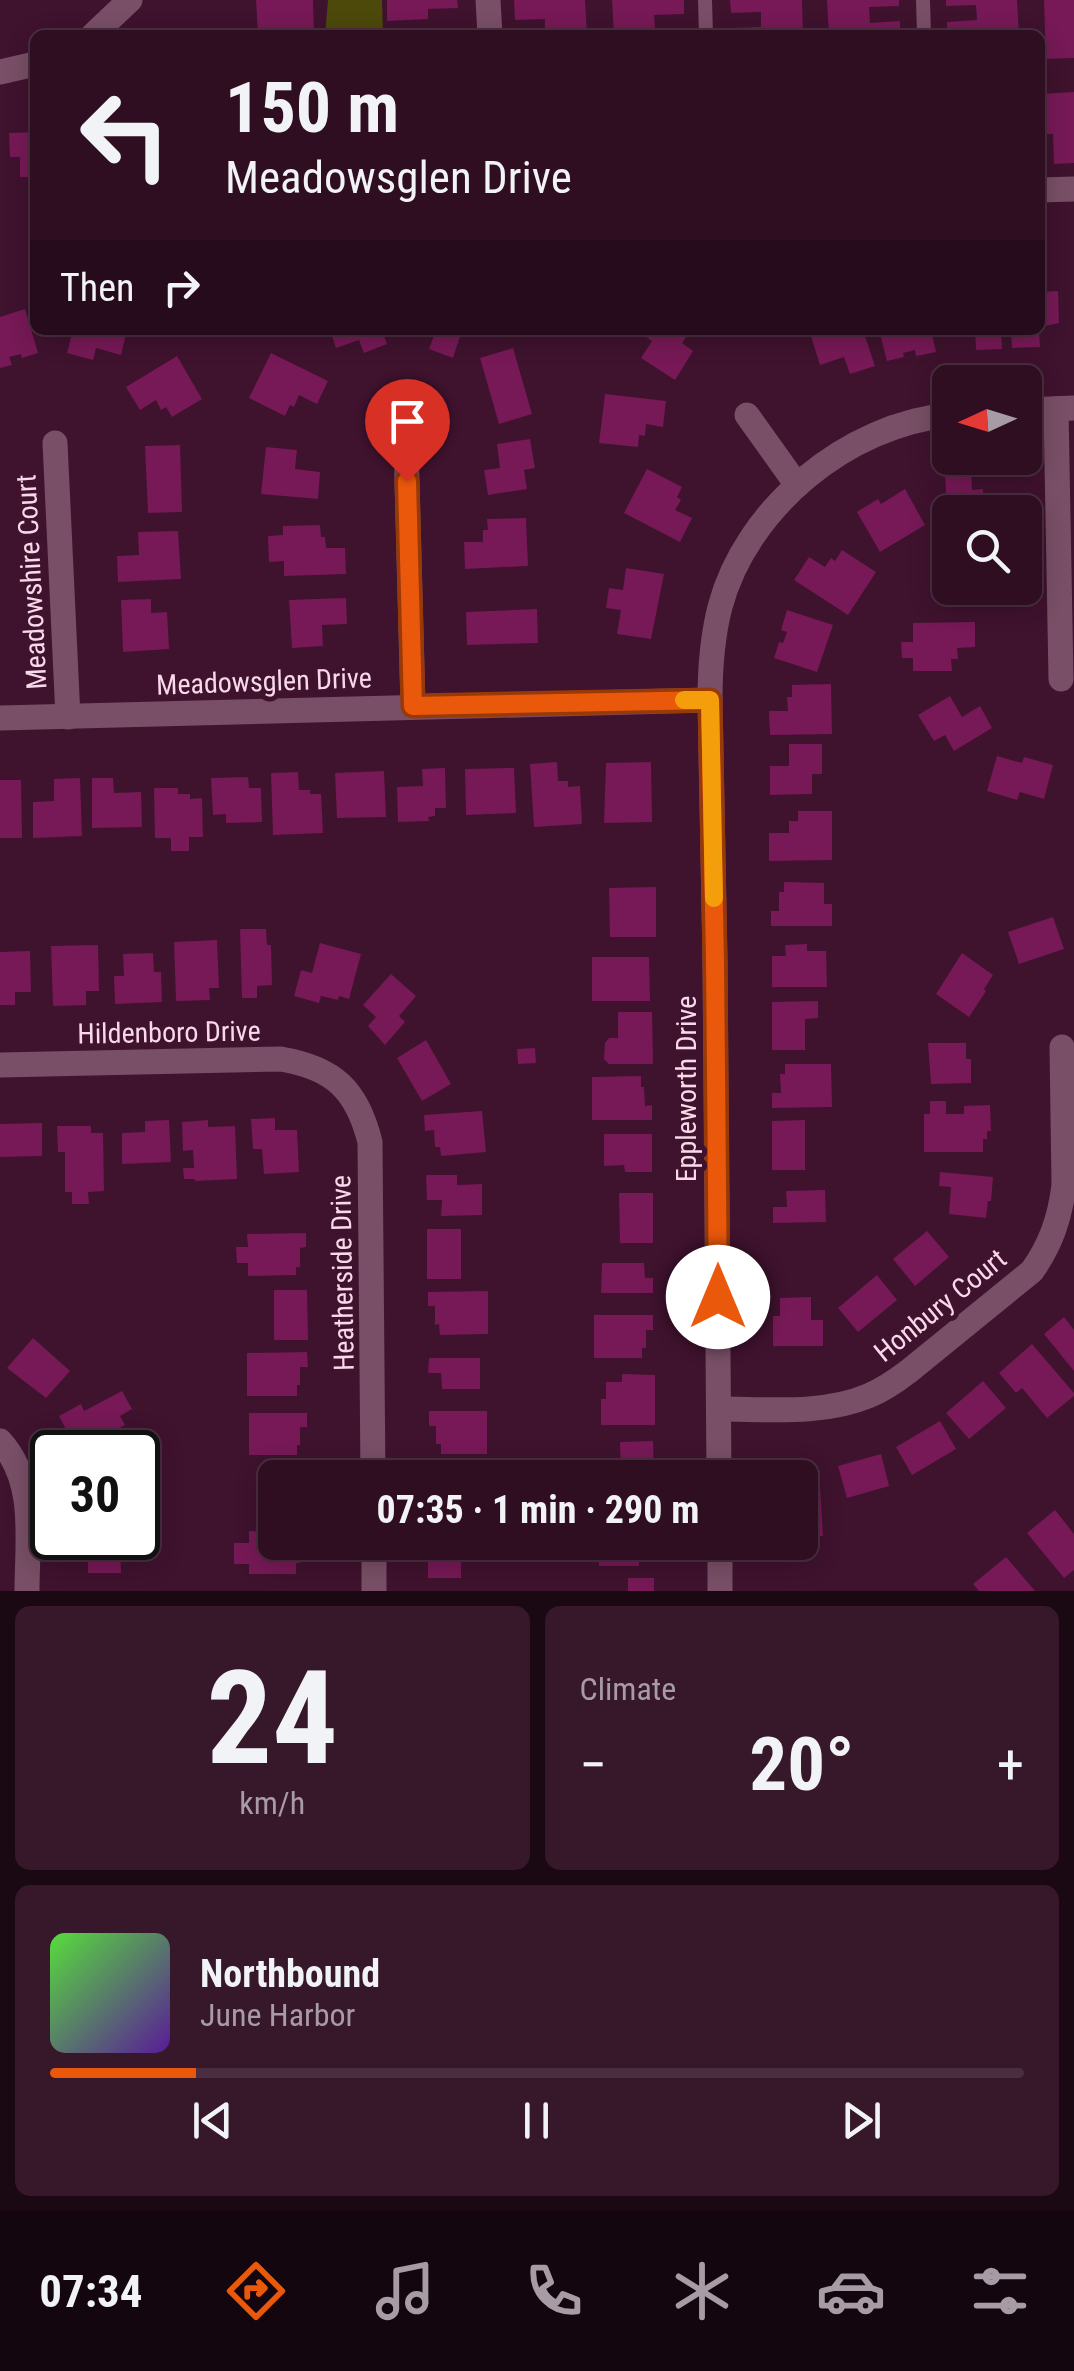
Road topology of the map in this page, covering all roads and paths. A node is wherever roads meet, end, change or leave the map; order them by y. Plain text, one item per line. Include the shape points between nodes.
1 (488, 0) edge
2 (705, 0) edge
3 (923, 0) edge
4 (128, 3) edge
5 (98, 30) edge
6 (490, 30) edge
7 (706, 30) edge
8 (924, 30) edge
9 (30, 65) edge
10 (0, 72) edge
11 (1045, 190) edge
12 (1074, 190) edge
13 (1065, 409) edge
14 (747, 415) dead end
15 (932, 418) edge
16 (55, 443) dead end
17 (406, 444) dead end
18 (797, 485) junction
19 (1061, 678) dead end
20 (710, 700) junction
21 (413, 706) junction
22 (68, 717) junction
23 (0, 718) edge
24 (1062, 1047) dead end
25 (0, 1065) edge
26 (334, 1079) joint
27 (719, 1409) junction
28 (0, 1441) edge
29 (374, 1460) edge
30 (719, 1460) edge
31 (374, 1560) edge
32 (720, 1560) edge
33 (27, 1591) edge
34 (374, 1591) edge
35 (720, 1591) edge

1 - 6 street
2 - 7 lane
3 - 8 lane
4 - 5 street
9 - 10 street
11 - 12 street
13 - 19 street
14 - 18 street
15 - 18 street, Eppleworth Drive via 868,438
16 - 22 street, Meadowshire Court
17 - 21 street
18 - 20 street, Eppleworth Drive via 746,547 720,604
20 - 21 street, Meadowsglen Drive
20 - 27 street, Eppleworth Drive
21 - 22 street, Meadowsglen Drive
22 - 23 street, Meadowsglen Drive
24 - 27 street, Honbury Court via 1061,1208 1032,1272 909,1372 865,1398 816,1408
25 - 26 street, Hildenboro Drive via 281,1059
26 - 29 street, Heatherside Drive via 364,1118 370,1142
27 - 30 street, Eppleworth Drive
28 - 33 street via 24,1484
31 - 34 street
32 - 35 street

